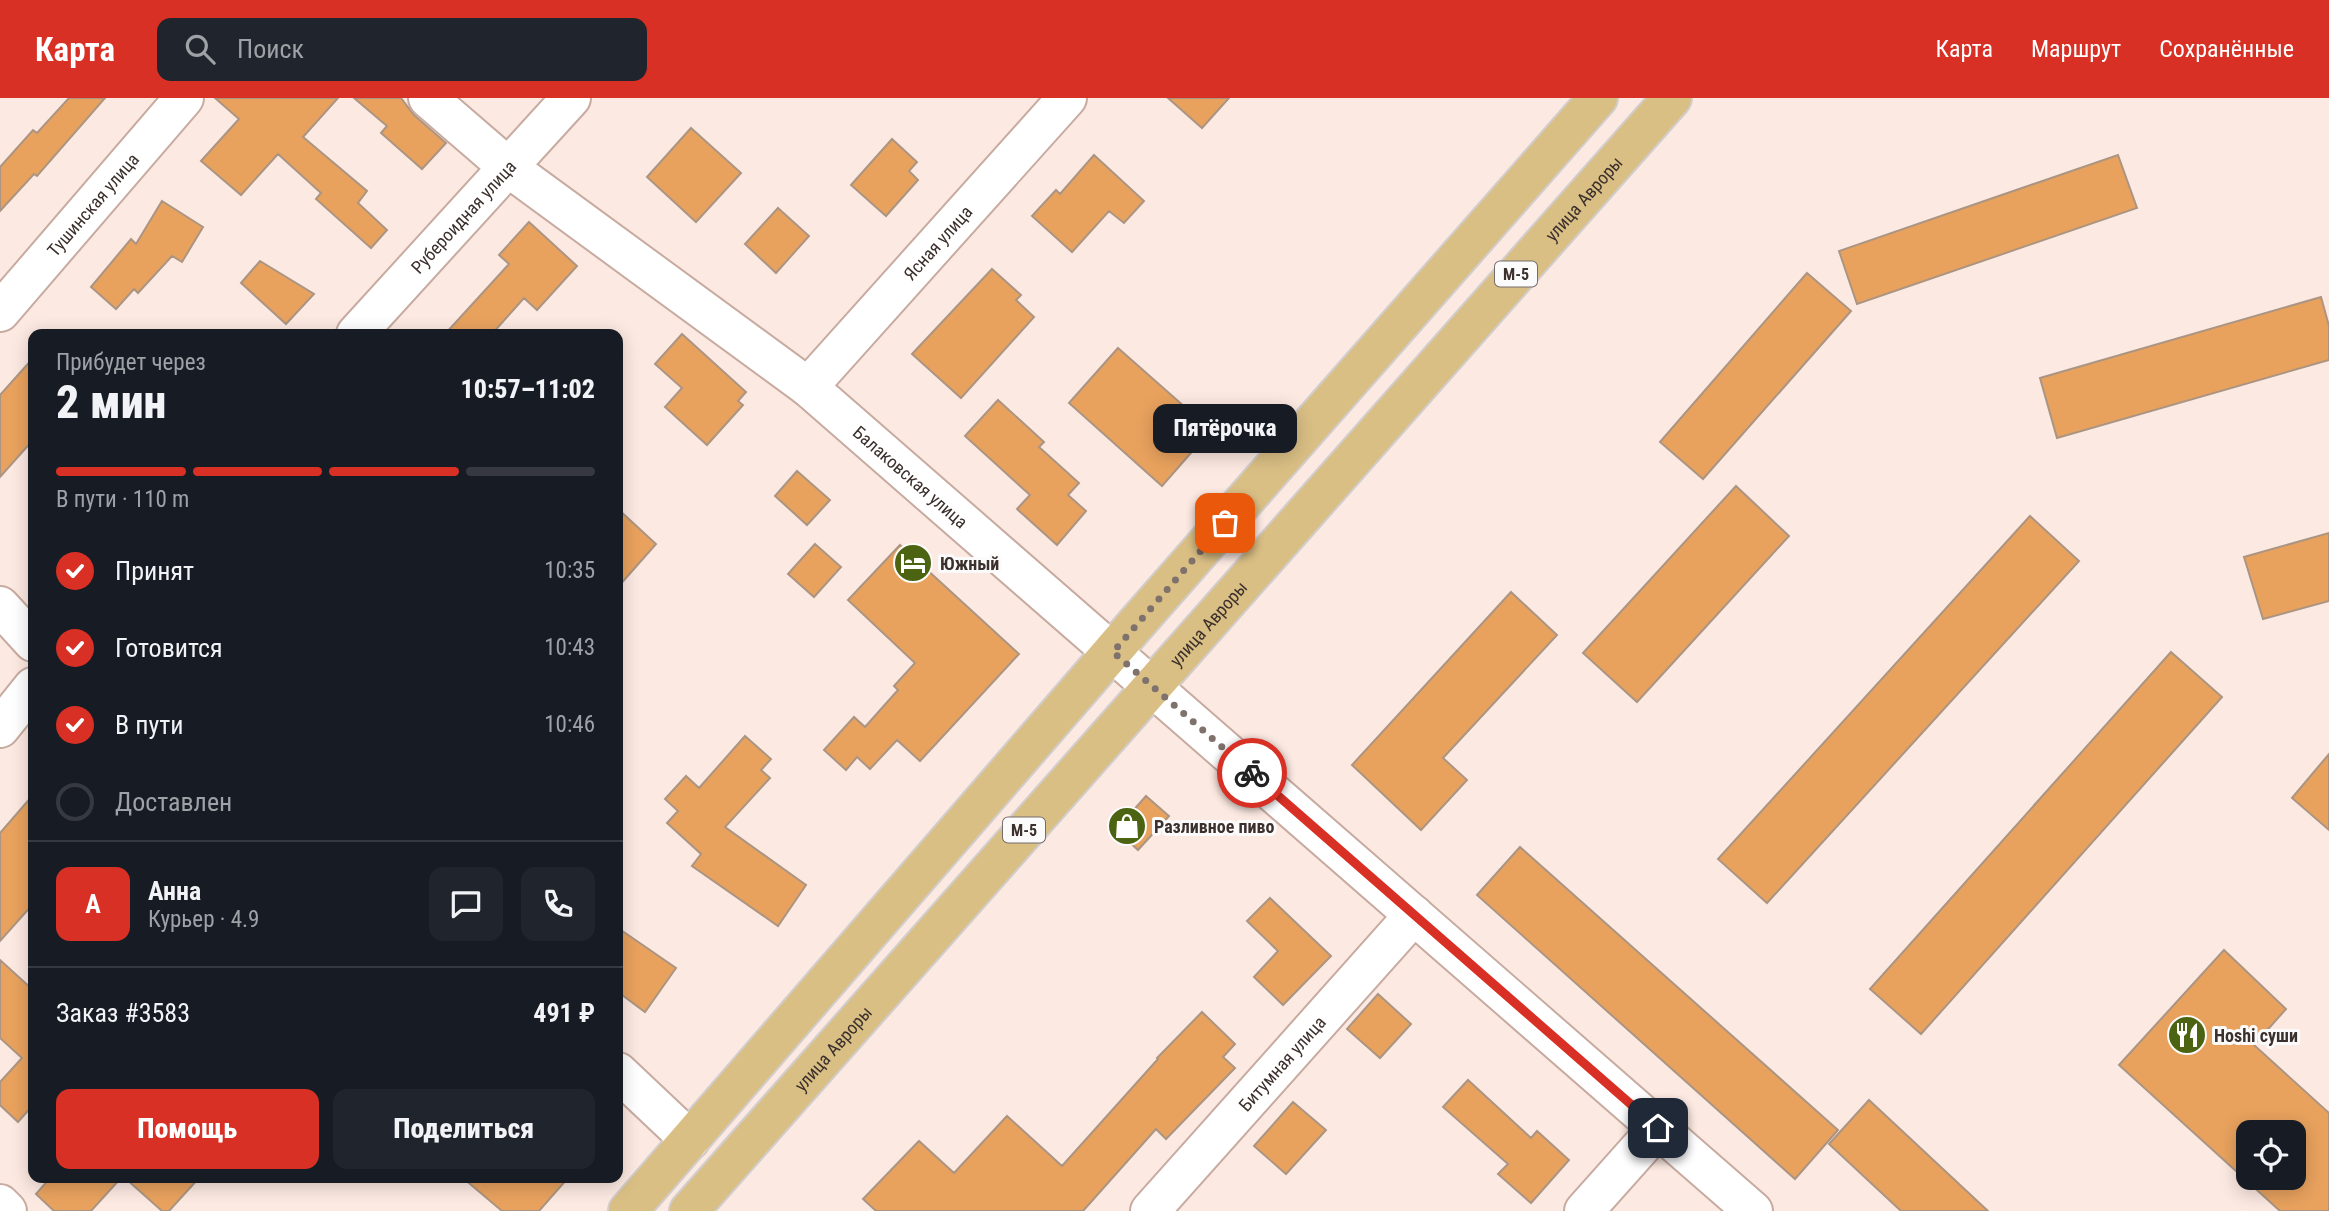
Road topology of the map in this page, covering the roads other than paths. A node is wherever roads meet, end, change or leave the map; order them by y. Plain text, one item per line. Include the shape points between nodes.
1 (184, 98) edge
2 (428, 98) edge
3 (571, 98) edge
4 (1067, 98) edge
5 (1598, 98) edge
6 (1672, 98) edge
7 (509, 168) junction
8 (0, 312) edge
9 (361, 329) edge
10 (808, 387) junction
11 (0, 606) edge
12 (28, 637) edge
13 (1113, 652) junction
14 (1152, 686) junction
15 (28, 693) edge
16 (0, 728) edge
17 (1414, 915) junction
18 (623, 1077) edge
19 (1658, 1128) junction
20 (690, 1140) junction
21 (0, 1204) edge
22 (8, 1211) edge
23 (628, 1211) edge
24 (689, 1211) edge
25 (1150, 1211) edge
26 (1584, 1211) edge
27 (1753, 1211) edge

1 - 8 street, Тушинская улица
2 - 7 street, Балаковская улица
3 - 7 street, Рубероидная улица
4 - 10 street, Ясная улица
5 - 13 main road, М-5
6 - 14 main road, улица Авроры / М-5
7 - 9 street, Рубероидная улица
7 - 10 street, Балаковская улица
10 - 13 street, Балаковская улица
11 - 12 street
13 - 14 street, Балаковская улица
13 - 20 main road, М-5
14 - 17 street, Балаковская улица
14 - 24 main road, улица Авроры / М-5
15 - 16 street
17 - 19 street, Балаковская улица
17 - 25 street, Битумная улица
18 - 20 street
19 - 26 street
19 - 27 street, Балаковская улица
20 - 23 main road, М-5
21 - 22 street

